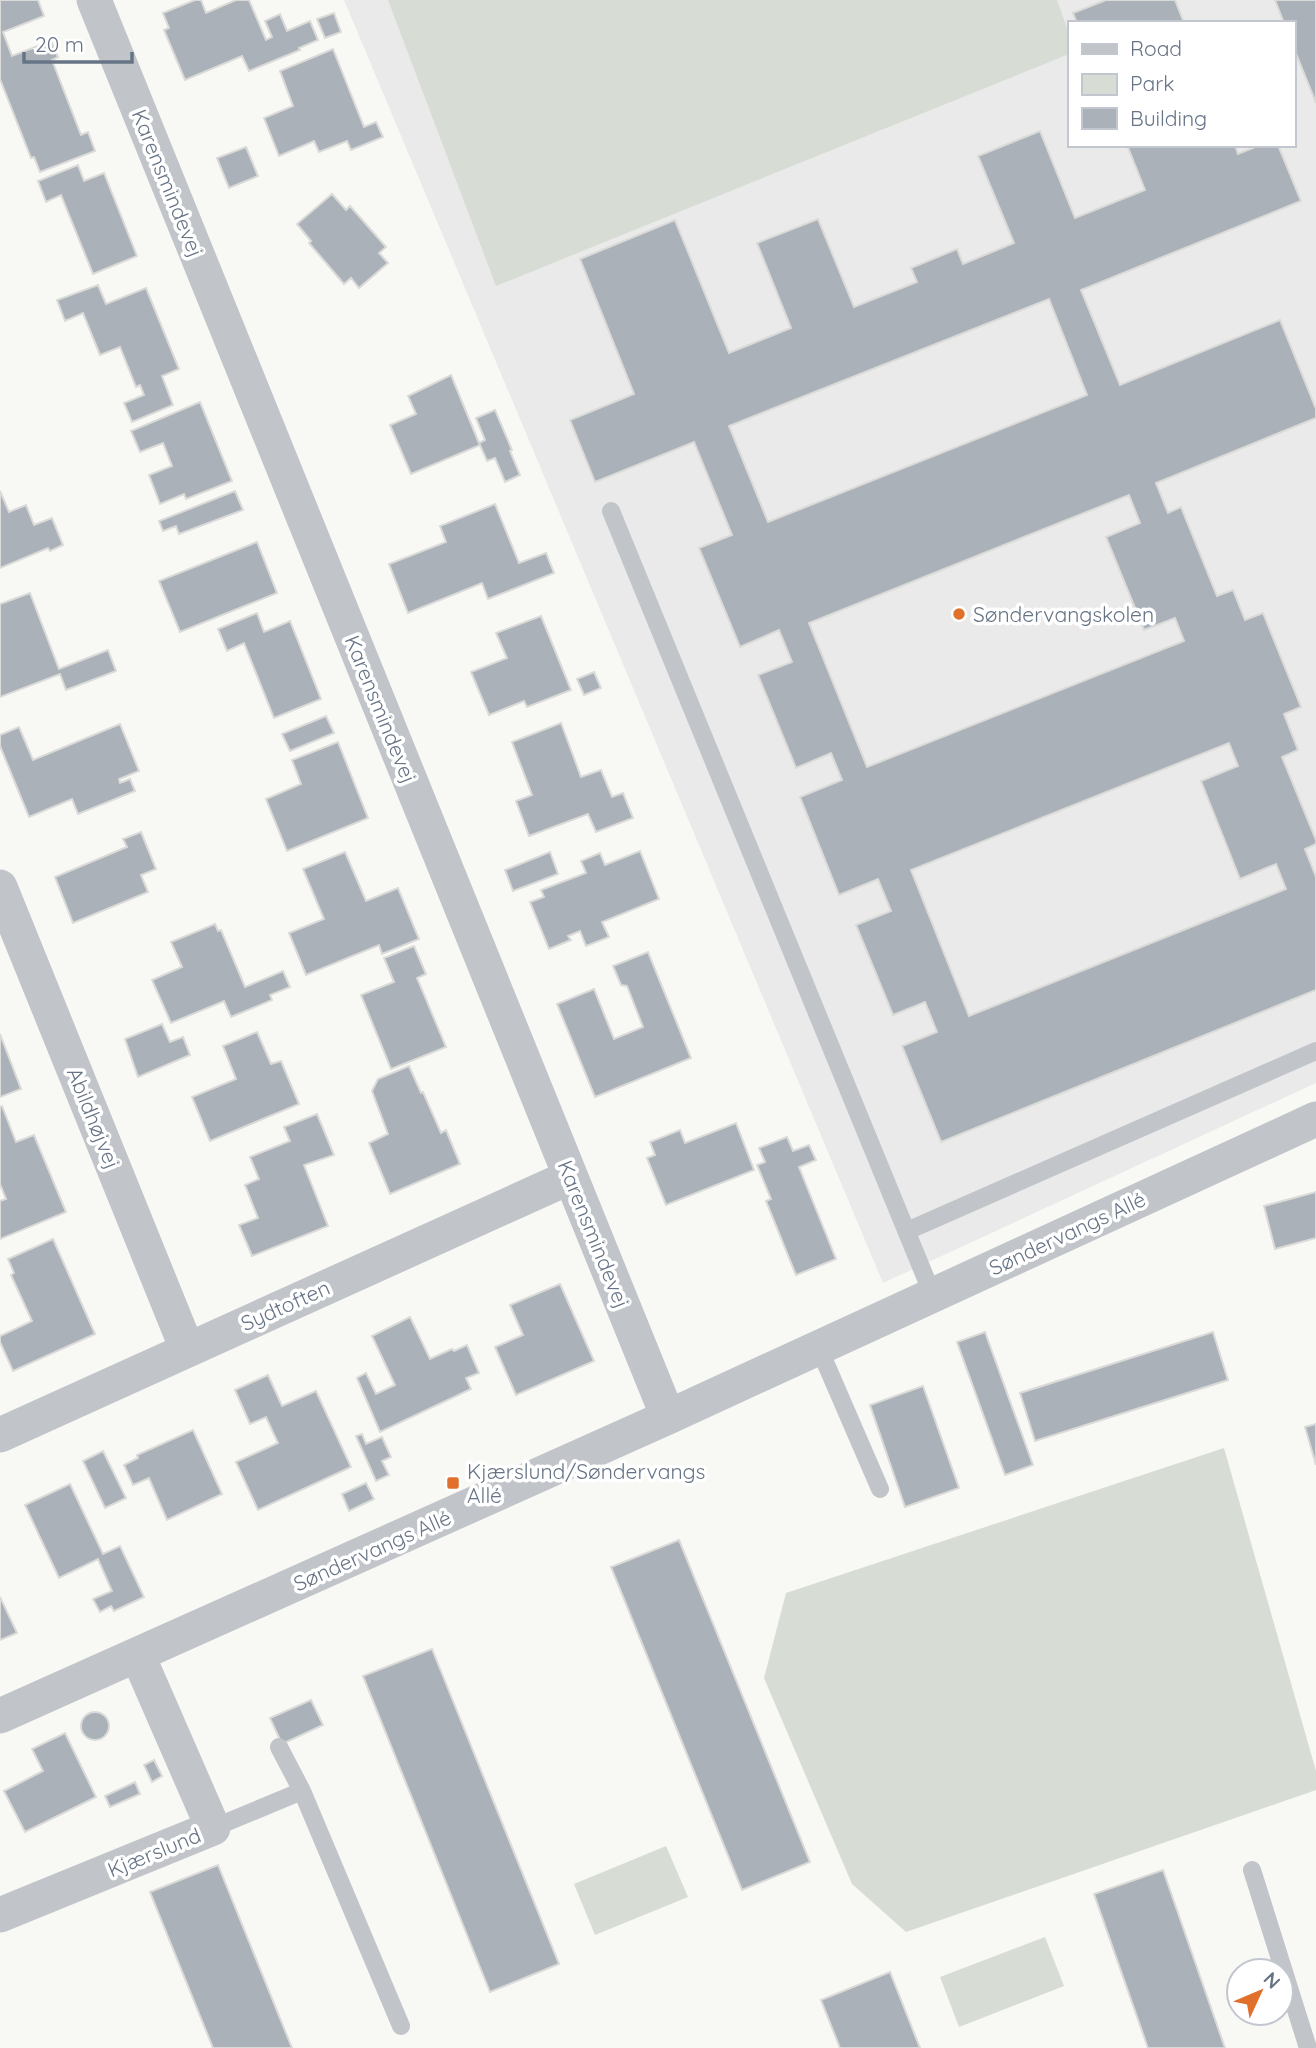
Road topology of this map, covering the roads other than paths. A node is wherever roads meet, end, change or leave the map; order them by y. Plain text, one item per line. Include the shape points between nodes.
1 (94, 0) edge
2 (611, 510) dead end
3 (0, 887) edge
4 (1316, 1051) edge
5 (1316, 1119) edge
6 (570, 1177) junction
7 (907, 1231) junction
8 (933, 1296) junction
9 (819, 1348) junction
10 (187, 1349) junction
11 (668, 1417) junction
12 (0, 1435) edge
13 (880, 1489) dead end
14 (138, 1656) junction
15 (0, 1716) edge
16 (279, 1747) dead end
17 (302, 1791) junction
18 (213, 1828) junction
19 (1252, 1870) dead end
20 (0, 1915) edge
21 (401, 2026) dead end
22 (1308, 2048) edge

1 - 6 street, Karensmindevej
2 - 7 lane
3 - 10 street, Abildhøjvej
4 - 7 lane
5 - 8 street, Søndervangs Allé
6 - 10 street, Sydtoften
6 - 11 street, Karensmindevej
7 - 8 lane
8 - 9 street, Søndervangs Allé
9 - 11 street, Søndervangs Allé
9 - 13 lane
10 - 12 street, Sydtoften
11 - 14 street, Søndervangs Allé
14 - 15 street, Søndervangs Allé
14 - 18 street, Kjærslund
16 - 17 lane
17 - 18 lane
17 - 21 lane
18 - 20 street, Kjærslund
19 - 22 lane

